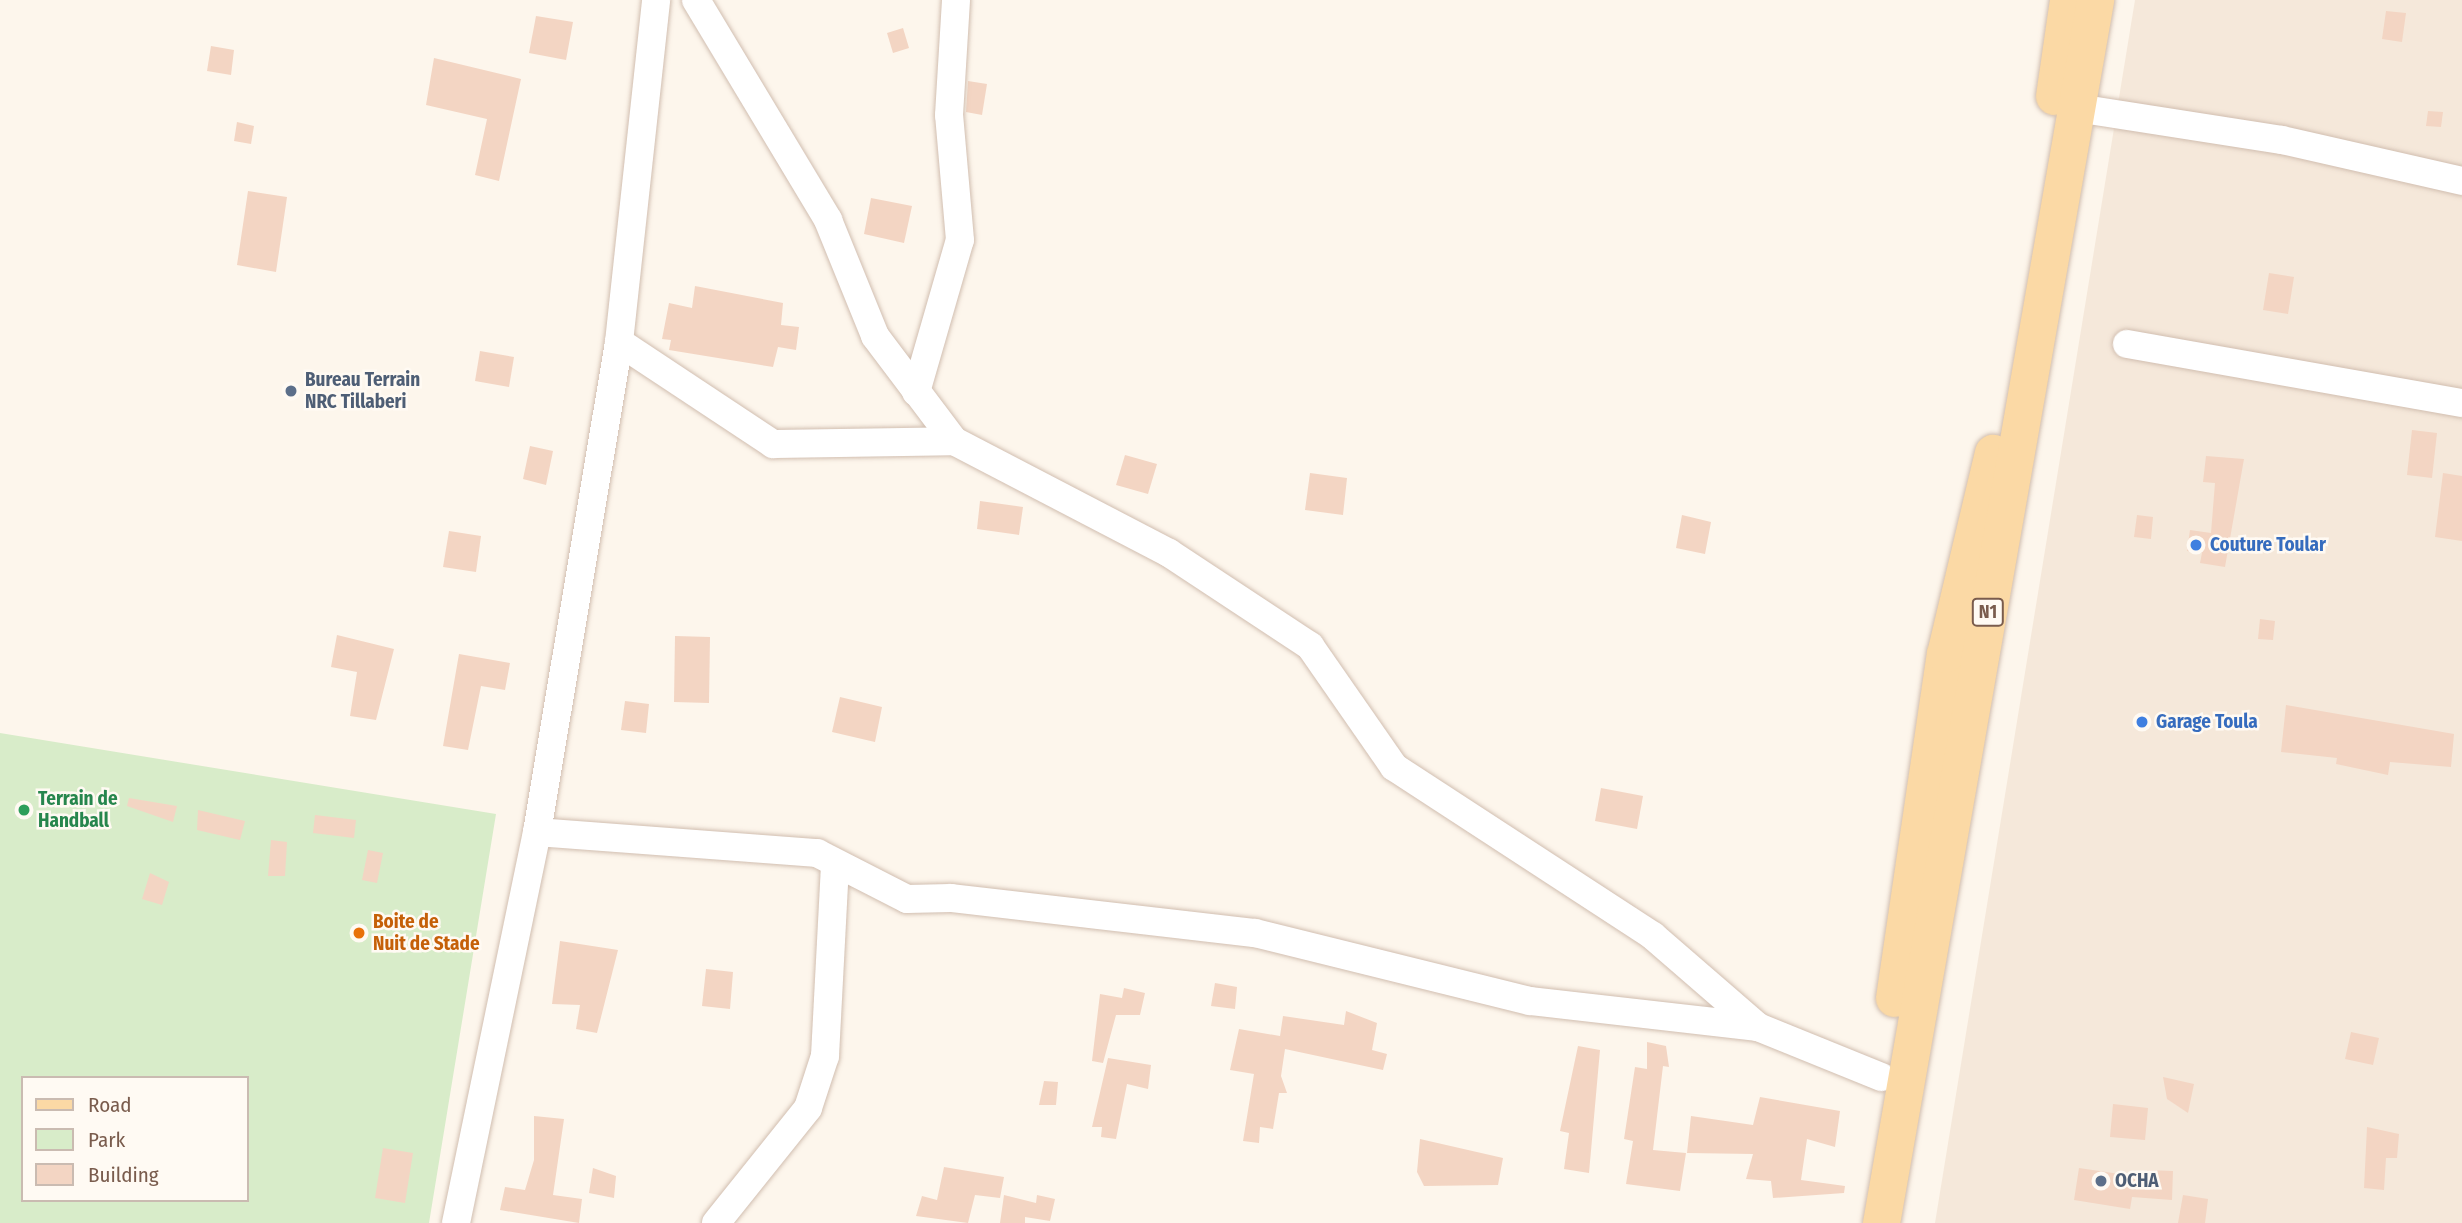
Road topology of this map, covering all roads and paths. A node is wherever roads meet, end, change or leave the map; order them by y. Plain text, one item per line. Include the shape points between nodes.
1 (656, 0) edge
2 (696, 0) edge
3 (956, 0) edge
4 (2068, 0) edge
5 (2095, 0) edge
6 (2077, 108) junction
7 (2462, 181) edge
8 (619, 342) junction
9 (2127, 344) dead end
10 (916, 391) junction
11 (2462, 403) edge
12 (954, 441) junction
13 (537, 832) junction
14 (835, 866) junction
15 (1758, 1027) junction
16 (1881, 1077) junction
17 (456, 1223) edge
18 (716, 1223) edge
19 (1859, 1223) edge
20 (1881, 1223) edge

1 - 8 street
2 - 10 street via 828,220 875,337
3 - 10 street via 949,115 960,240
4 - 16 main road, N1 via 2003,413 1945,654
5 - 6 main road, N1
6 - 7 street via 2283,140
6 - 20 main road, N1
8 - 12 street via 773,444
8 - 13 street
9 - 11 street
10 - 12 street
12 - 15 street via 1169,553 1310,646 1394,766 1653,936
13 - 14 street via 817,853
13 - 17 street
14 - 15 street via 907,899 951,898 1255,933 1530,1001
14 - 18 street via 825,1056 808,1108
15 - 16 street
16 - 19 main road, N1

